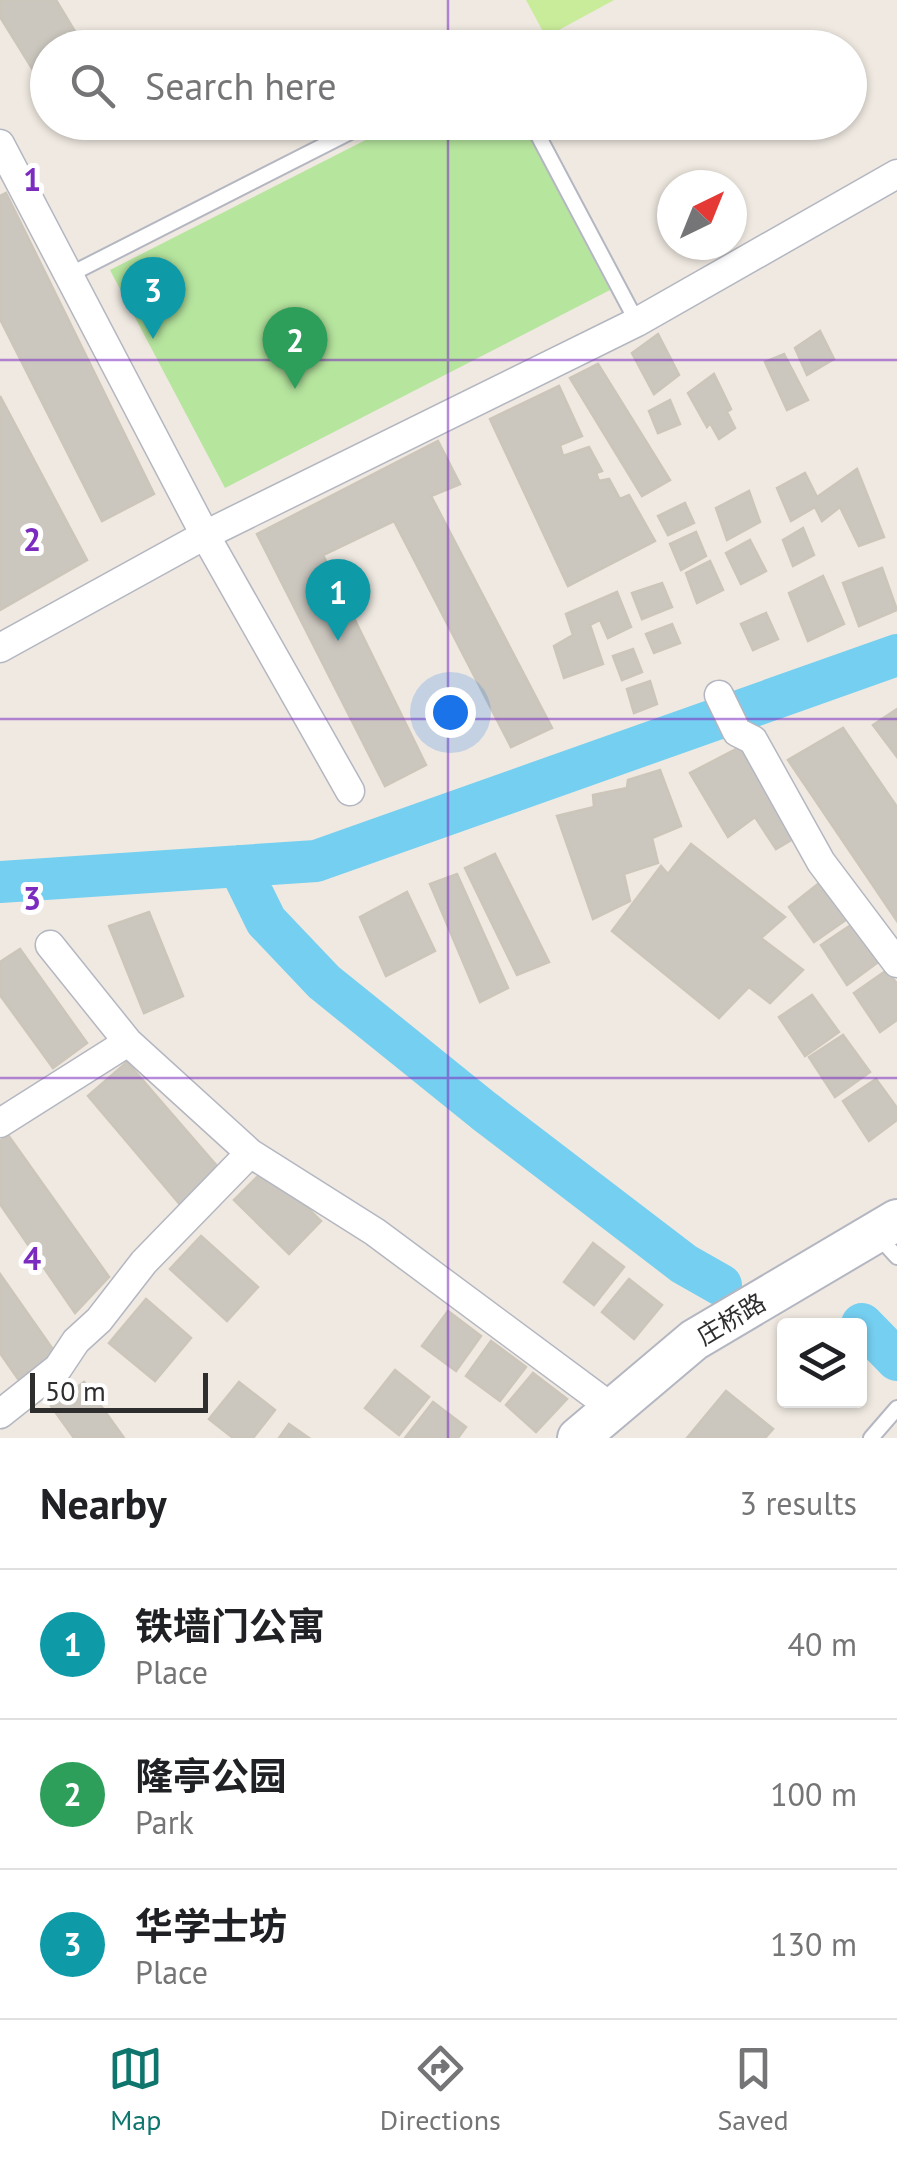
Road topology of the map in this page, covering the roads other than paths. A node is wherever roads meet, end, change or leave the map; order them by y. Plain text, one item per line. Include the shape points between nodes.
1 (334, 140) edge
2 (540, 140) edge
3 (0, 144) edge
4 (897, 174) edge
5 (68, 274) junction
6 (636, 322) junction
7 (205, 535) junction
8 (0, 648) edge
9 (719, 695) dead end
10 (350, 791) dead end
11 (50, 946) dead end
12 (897, 963) edge
13 (128, 1042) junction
14 (0, 1123) edge
15 (250, 1153) junction
16 (890, 1237) edge
17 (897, 1408) edge
18 (0, 1414) edge
19 (597, 1425) edge
20 (871, 1438) edge

1 - 5 lane
2 - 6 lane
3 - 5 street
4 - 6 street
5 - 7 street
6 - 7 street
7 - 8 street
7 - 10 street
9 - 12 street via 736,732 753,740 820,862
11 - 13 street
13 - 14 street
13 - 15 street
15 - 18 street via 144,1262 58,1368
15 - 19 street via 375,1232
16 - 19 street, 庄桥路 via 694,1340
17 - 20 lane

